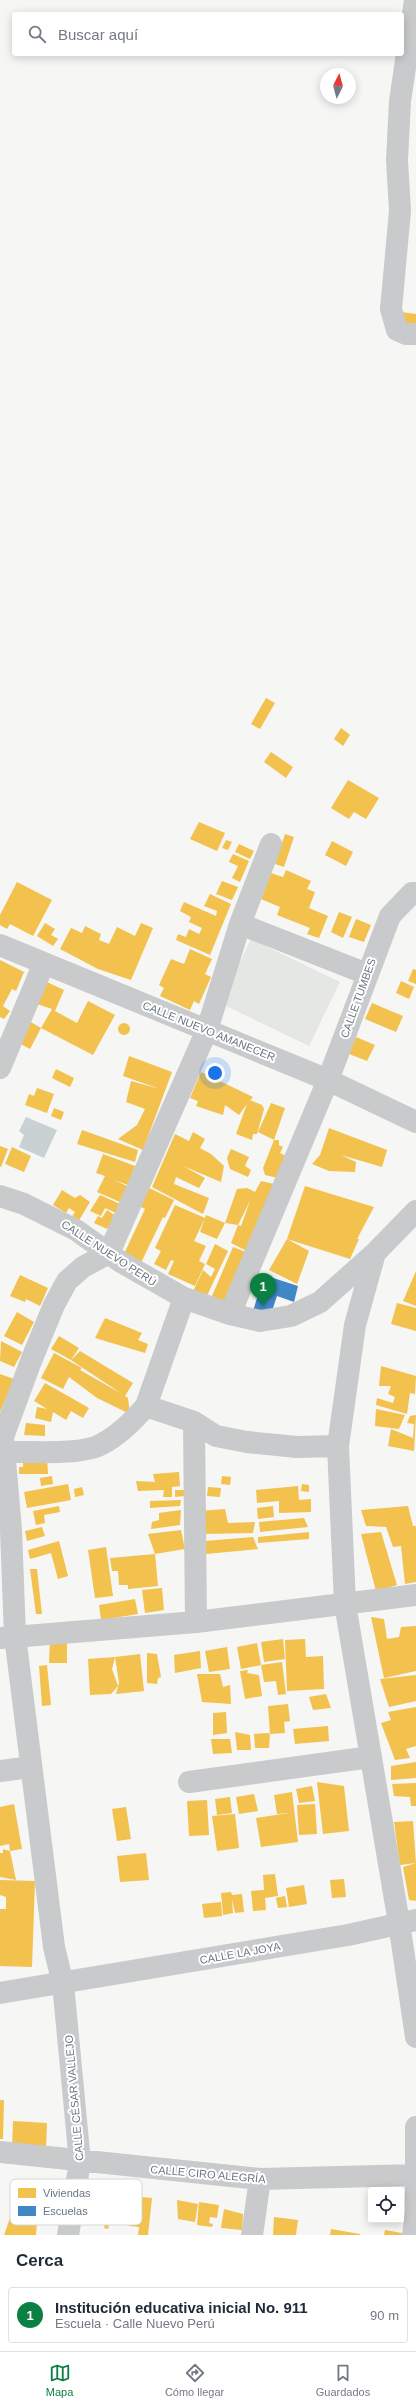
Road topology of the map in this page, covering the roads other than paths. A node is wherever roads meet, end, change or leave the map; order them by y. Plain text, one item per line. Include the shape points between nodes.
1 (415, 0) edge
2 (414, 31) edge
3 (416, 334) edge
4 (272, 844) dead end
5 (416, 893) edge
6 (240, 924) junction
7 (0, 945) edge
8 (44, 963) junction
9 (367, 974) junction
10 (207, 1030) junction
11 (0, 1068) edge
12 (328, 1080) junction
13 (416, 1122) edge
14 (0, 1196) edge
15 (416, 1211) edge
16 (109, 1253) junction
17 (375, 1253) junction
18 (184, 1298) junction
19 (230, 1314) junction
20 (146, 1406) junction
21 (194, 1422) junction
22 (3, 1441) edge
23 (338, 1446) junction
24 (416, 1595) edge
25 (345, 1604) junction
26 (196, 1622) junction
27 (8, 1637) edge
28 (371, 1757) junction
29 (31, 1767) junction
30 (0, 1771) edge
31 (188, 1782) dead end
32 (408, 1922) edge
33 (0, 1979) edge
34 (63, 1984) junction
35 (24, 1990) junction
36 (0, 1993) edge
37 (416, 2037) edge
38 (416, 2127) edge
39 (0, 2152) edge
40 (80, 2162) junction
41 (416, 2175) edge
42 (77, 2179) edge
43 (260, 2180) junction
44 (70, 2225) edge
45 (68, 2235) edge
46 (252, 2235) edge
47 (413, 2235) edge

1 - 2 street
2 - 3 street via 400,101 397,160 400,211 391,309 397,330 406,334
4 - 6 street
5 - 9 street, CALLE TUMBES via 412,893 390,916
6 - 9 street
6 - 10 street
7 - 8 street, CALLE NUEVO AMANECER
8 - 10 street, CALLE NUEVO AMANECER
8 - 11 street
9 - 12 street, CALLE TUMBES
10 - 12 street, CALLE NUEVO AMANECER
10 - 16 street
12 - 13 street, CALLE NUEVO AMANECER
12 - 19 street, CALLE TUMBES
14 - 16 street, CALLE NUEVO PERÚ via 24,1204 76,1230
15 - 17 street, CALLE NUEVO PERÚ
16 - 18 street, CALLE NUEVO PERÚ via 153,1282
16 - 22 street via 83,1267 67,1281 34,1354
17 - 19 street, CALLE NUEVO PERÚ via 320,1302 291,1316 260,1321
17 - 23 street via 354,1325
18 - 19 street, CALLE NUEVO PERÚ
18 - 20 street
20 - 21 street
20 - 22 street via 132,1422 102,1445 75,1451
21 - 23 street via 216,1436 247,1442 297,1447
21 - 26 street
22 - 27 street, CALLE CÉSAR VALLEJO via 11,1530
23 - 25 street
24 - 25 street
25 - 26 street
25 - 28 street
26 - 27 street
27 - 29 street, CALLE CÉSAR VALLEJO
28 - 31 street
28 - 32 street
29 - 30 street
29 - 34 street, CALLE CÉSAR VALLEJO via 54,1947
32 - 34 street, CALLE LA JOYA via 348,1935
32 - 37 street
33 - 35 street
34 - 35 street, CALLE LA JOYA
34 - 40 street, CALLE CÉSAR VALLEJO
35 - 36 street, CALLE LA JOYA
38 - 41 street
39 - 40 street, CALLE CIRO ALEGRÍA
40 - 42 street, CALLE CÉSAR VALLEJO
40 - 43 street, CALLE CIRO ALEGRÍA
41 - 43 street, CALLE CIRO ALEGRÍA
41 - 47 street
43 - 46 street
44 - 45 street, CALLE CÉSAR VALLEJO

